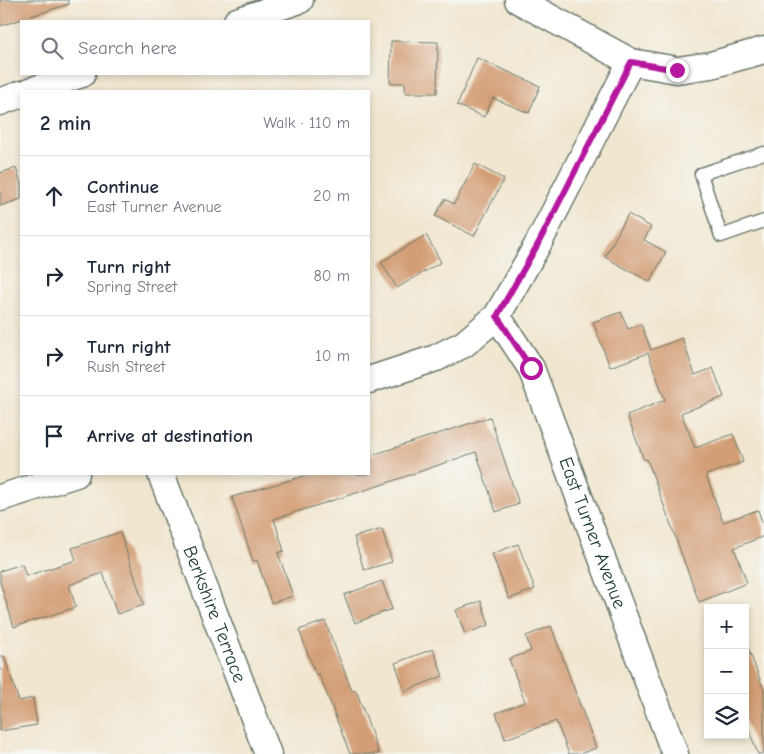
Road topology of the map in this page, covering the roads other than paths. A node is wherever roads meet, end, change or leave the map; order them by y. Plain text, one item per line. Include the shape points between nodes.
1 (300, 0) edge
2 (518, 0) edge
3 (240, 20) edge
4 (764, 50) edge
5 (631, 62) junction
6 (79, 75) edge
7 (33, 90) edge
8 (20, 94) edge
9 (0, 102) edge
10 (764, 153) edge
11 (764, 221) edge
12 (497, 316) junction
13 (370, 380) edge
14 (73, 475) edge
15 (161, 475) edge
16 (0, 498) edge
17 (268, 754) edge
18 (675, 754) edge

1 - 3 street
2 - 5 street
4 - 5 street via 677,70
5 - 12 street via 538,244
6 - 7 street
8 - 9 street
10 - 11 lane via 701,174 721,236
12 - 13 street via 464,344 436,358
12 - 18 street, East Turner Avenue via 531,368
14 - 16 street
15 - 17 street, Berkshire Terrace

